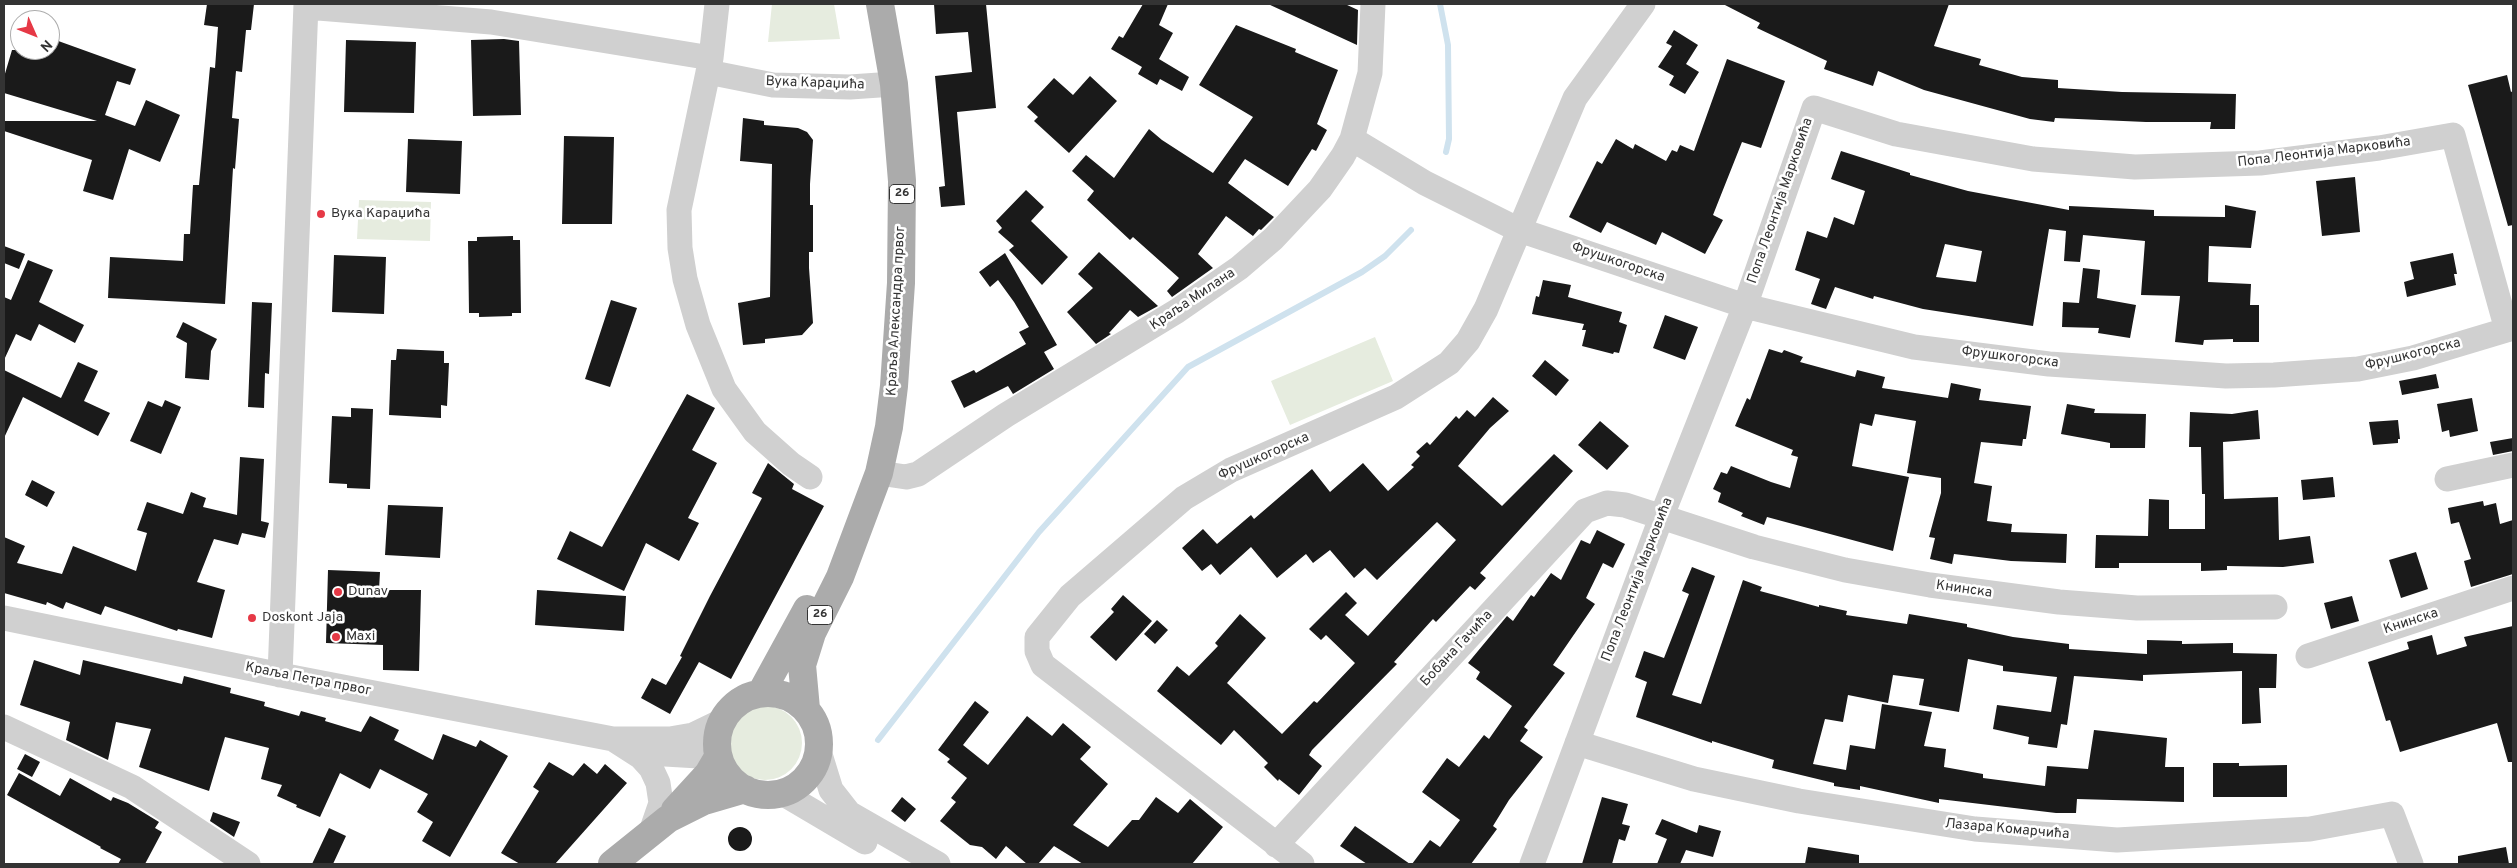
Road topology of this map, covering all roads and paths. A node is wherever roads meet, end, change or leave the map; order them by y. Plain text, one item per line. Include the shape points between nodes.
1 (717, 4) edge
2 (880, 4) edge
3 (1373, 4) edge
4 (1642, 4) edge
5 (306, 5) edge
6 (709, 65) junction
7 (894, 84) junction
8 (1352, 139) junction
9 (1519, 230) junction
10 (1745, 306) junction
11 (2510, 329) edge
12 (2513, 465) edge
13 (879, 473) junction
14 (810, 477) dead end
15 (2448, 479) dead end
16 (1661, 518) junction
17 (860, 525) junction
18 (2513, 588) edge
19 (2275, 607) dead end
20 (6, 626) edge
21 (2308, 656) dead end
22 (280, 675) junction
23 (761, 693) junction
24 (806, 710) junction
25 (722, 721) junction
26 (4, 727) edge
27 (613, 739) junction
28 (1577, 743) junction
29 (818, 748) junction
30 (718, 755) junction
31 (745, 789) junction
32 (782, 792) junction
33 (660, 826) junction
34 (1276, 845) junction
35 (248, 864) edge
36 (612, 864) edge
37 (907, 864) edge
38 (938, 864) edge
39 (1302, 864) edge
40 (1532, 864) edge
41 (2411, 864) edge

1 - 6 street
2 - 7 main road, Краља Александра првог / 26
3 - 8 street, Краља Милана via 1370,73
4 - 9 street, Фрушкогорска via 1575,98
5 - 6 street, Вука Караџића via 491,22
5 - 22 street, Вука Караџића
6 - 7 street, Вука Караџића via 773,85 850,87
6 - 14 street via 679,210 680,248 686,279 698,325 728,396 755,432
7 - 13 main road, Краља Александра првог / 26 via 902,180 901,283 891,414
8 - 9 street, Фрушкогорска via 1425,183
8 - 13 street, Краља Милана via 1320,190 1273,239 1239,268 1143,334 1006,415 918,474 906,477
9 - 10 street, Фрушкогорска
9 - 34 street, Фрушкогорска via 1486,309 1468,341 1449,363 1396,397 1231,470 1184,498 1070,596 1038,637 1037,651 1043,665
10 - 11 street, Фрушкогорска via 1914,346 2049,364 2226,376 2358,369 2413,358
10 - 11 street, Попа Леонтија Марковића via 1814,108 1896,134 2033,159 2135,167 2260,163 2453,135
10 - 16 street, Попа Леонтија Марковића
12 - 15 street
13 - 17 main road, Краља Александра првог / 26
16 - 19 street, Книнска via 1754,547 1845,570 1939,587 2137,608
16 - 28 street, Попа Леонтија Марковића
16 - 34 street, Бобана Гачића via 1625,505 1606,503 1585,511
17 - 23 main road, Краља Александра првог / 26 via 827,574
17 - 24 main road, Краља Александра првог / 26 via 840,577 812,633 802,665
18 - 21 street, Книнска
20 - 22 street, Краља Петра првог
22 - 27 street, Краља Петра првог
23 - 24 main road via 785,696
23 - 25 main road via 738,702
24 - 29 main road, Краља Александра првог / 26 via 816,728
25 - 27 street, Краља Петра првог via 693,735 670,739
25 - 30 main road via 717,737
26 - 35 street via 132,787
27 - 30 street, Краља Петра првог via 665,754
27 - 33 street via 641,757 651,768 658,782
28 - 40 street, Попа Леонтија Марковића
28 - 41 street, Лазара Комарчића via 1703,781 1799,801 1974,829 2117,840 2310,829 2392,814
29 - 32 main road, Краља Александра првог / 26 via 810,771 802,781
29 - 38 street via 831,790 849,813
30 - 31 main road via 724,770
30 - 33 main road, Краља Александра првог / 26 via 711,770
31 - 32 main road, Краља Александра првог / 26 via 763,794
31 - 33 main road, Краља Александра првог / 26 via 704,802
32 - 37 street
33 - 36 main road, Краља Александра првог / 26
34 - 39 street

